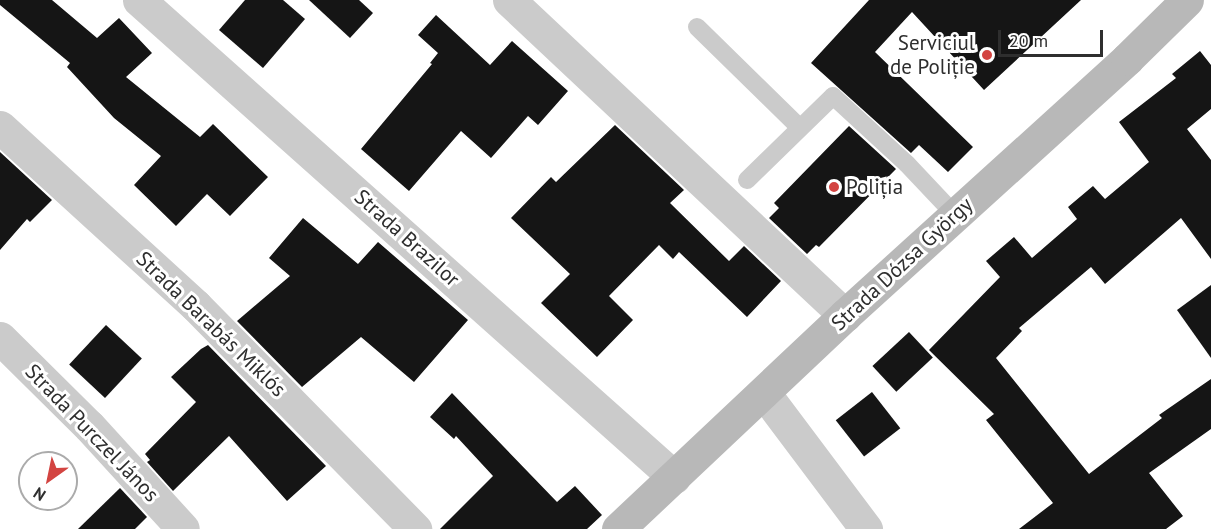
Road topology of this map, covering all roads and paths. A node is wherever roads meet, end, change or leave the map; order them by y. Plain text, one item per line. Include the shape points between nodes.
1 (140, 0) edge
2 (509, 0) edge
3 (1187, 0) edge
4 (697, 27) dead end
5 (0, 126) edge
6 (800, 128) junction
7 (747, 180) dead end
8 (955, 215) junction
9 (845, 315) junction
10 (0, 338) edge
11 (764, 393) junction
12 (675, 477) junction
13 (183, 529) edge
14 (416, 529) edge
15 (618, 529) edge
16 (866, 529) edge

1 - 12 street, Strada Brazilor
2 - 9 street
3 - 8 main road, Strada Dózsa György
4 - 6 lane
5 - 14 street, Strada Barabás Miklós via 196,306
6 - 7 lane
6 - 8 lane via 833,96
8 - 9 main road, Strada Dózsa György
9 - 11 main road, Strada Dózsa György
10 - 13 street, Strada Purczel János via 89,426
11 - 12 main road, Strada Dózsa György
11 - 16 street
12 - 15 main road, Strada Dózsa György

